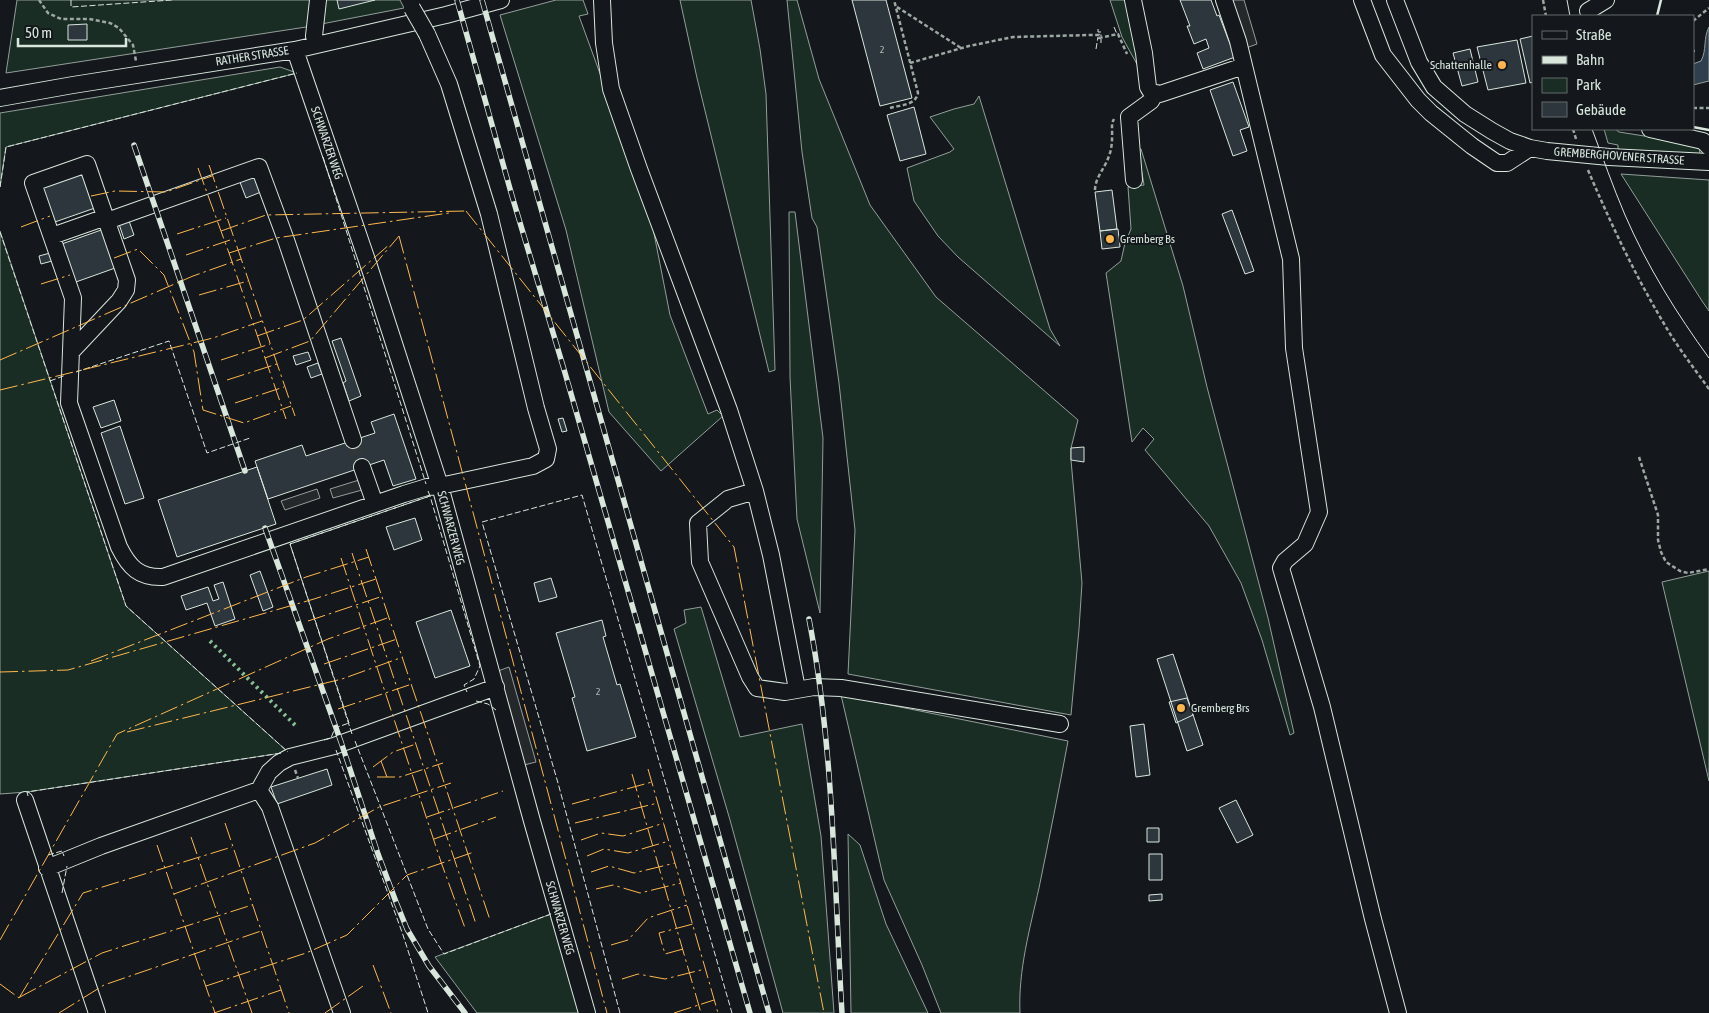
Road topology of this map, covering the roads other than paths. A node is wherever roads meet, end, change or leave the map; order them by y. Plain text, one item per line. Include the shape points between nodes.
1 (318, 0) edge
2 (501, 0) edge
3 (602, 0) edge
4 (1133, 0) edge
5 (1224, 0) edge
6 (1362, 0) edge
7 (1395, 0) edge
8 (1606, 0) edge
9 (410, 4) edge
10 (1587, 9) edge
11 (316, 44) junction
12 (295, 50) junction
13 (1244, 66) junction
14 (1156, 94) junction
15 (0, 98) edge
16 (1654, 130) edge
17 (1709, 147) edge
18 (1530, 148) junction
19 (1709, 162) edge
20 (1134, 180) dead end
21 (106, 219) junction
22 (52, 236) junction
23 (71, 352) junction
24 (353, 440) tunnel mouth
25 (362, 467) tunnel mouth
26 (440, 486) junction
27 (755, 491) junction
28 (375, 504) junction
29 (496, 687) junction
30 (797, 689) junction
31 (1060, 724) dead end
32 (259, 790) junction
33 (25, 800) dead end
34 (47, 868) junction
35 (97, 1013) edge
36 (342, 1013) edge
37 (587, 1013) edge
38 (1398, 1013) edge

1 - 11 street
2 - 11 street, RATHER STRASSE
3 - 27 street via 611,89 729,410
4 - 14 street via 1148,88
5 - 13 street
6 - 18 street via 1383,55 1431,113 1496,163 1507,163
7 - 18 street, GREMBERGHOVENER STRASSE via 1419,62 1434,87 1459,110 1492,131
8 - 10 street
9 - 26 street, bridge via 449,84 489,214 548,449 546,459 532,466
11 - 12 street, RATHER STRASSE
12 - 15 street, RATHER STRASSE
12 - 26 street, SCHWARZER WEG via 370,266
13 - 14 street
13 - 38 street via 1291,259 1294,348 1319,512 1305,544 1284,561 1281,568 1322,708
14 - 20 street via 1129,117
16 - 17 street via 1703,141
18 - 19 street, GREMBERGHOVENER STRASSE via 1582,155
21 - 22 street
21 - 22 street via 87,164 33,183
21 - 23 street via 127,280 126,290
21 - 24 street via 259,167
22 - 23 street via 74,298
23 - 28 street via 69,403 119,547 124,558 140,573 162,577
25 - 28 street
26 - 28 street via 427,487
26 - 29 street, SCHWARZER WEG
27 - 30 street via 772,555
27 - 30 street via 728,499 698,523 700,562 756,688 785,692
29 - 32 street via 334,746 290,757 269,772
29 - 37 street, SCHWARZER WEG
30 - 31 street via 841,688
32 - 34 street
32 - 36 street via 270,807
33 - 34 street
34 - 35 street

